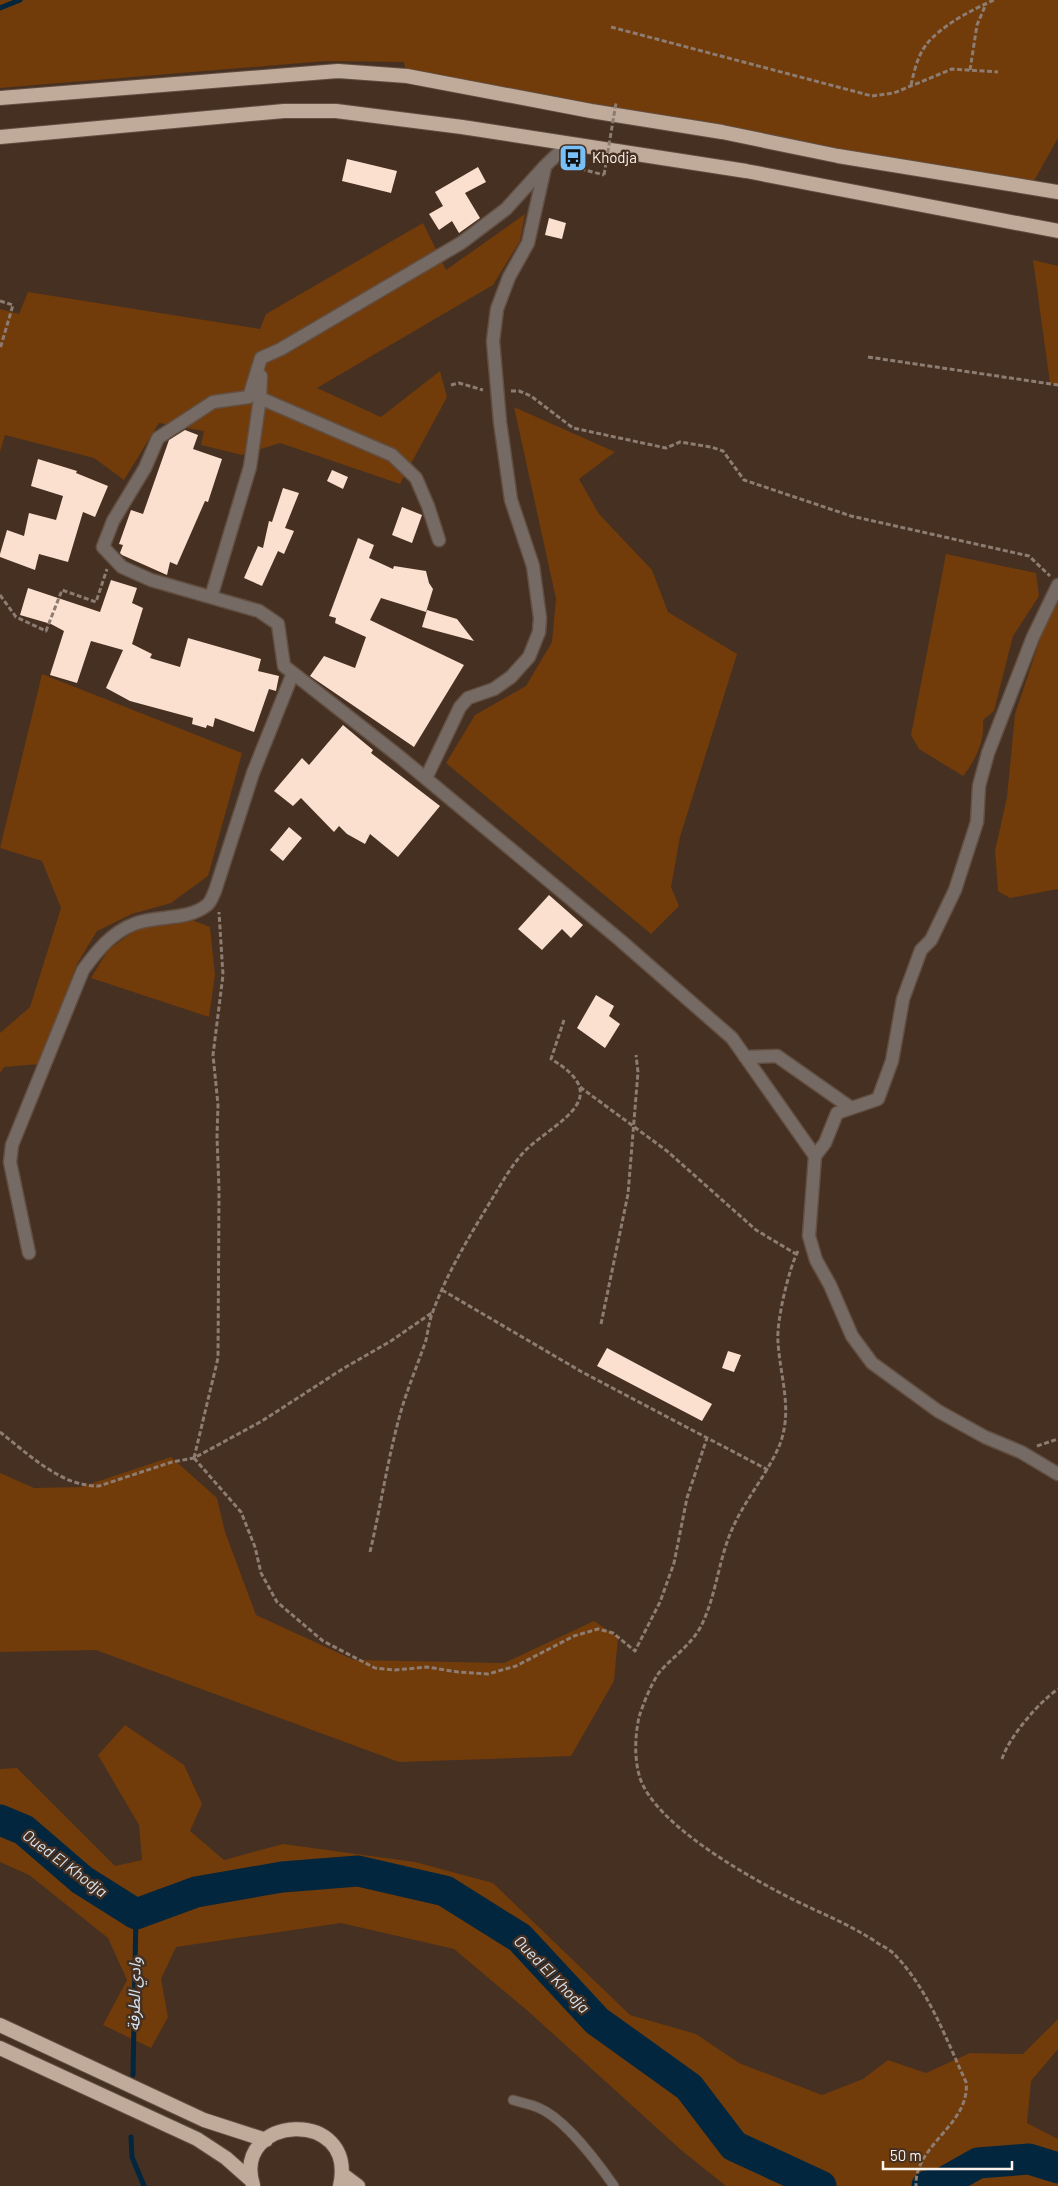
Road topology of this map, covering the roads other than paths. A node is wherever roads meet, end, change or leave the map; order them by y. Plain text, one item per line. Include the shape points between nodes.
1 (0, 98) edge
2 (0, 136) edge
3 (568, 144) junction
4 (545, 166) junction
5 (1058, 192) edge
6 (1058, 231) edge
7 (261, 358) junction
8 (260, 398) junction
9 (439, 540) dead end
10 (1058, 586) edge
11 (211, 597) junction
12 (294, 673) junction
13 (426, 778) junction
14 (745, 1057) junction
15 (851, 1108) junction
16 (12, 1145) junction
17 (0, 1152) edge
18 (815, 1156) junction
19 (30, 1253) dead end
20 (1058, 1474) edge
21 (0, 2025) edge
22 (0, 2048) edge
23 (514, 2100) dead end
24 (266, 2140) junction
25 (341, 2180) edge
26 (253, 2183) edge
27 (358, 2186) edge
28 (614, 2186) edge

1 - 5 highway via 338,71 407,76 722,132 848,158
2 - 3 highway via 284,111 336,111
3 - 4 street
3 - 6 highway via 746,171
4 - 7 street via 506,209 461,243
4 - 13 street via 528,243 509,277 497,308 493,341 511,500 533,566 539,632 529,657 510,677 494,689 468,698 460,707
7 - 8 street
7 - 11 street via 249,397 213,402 158,438 145,468 113,521 103,547 122,567 151,580
8 - 9 street via 392,455 416,478
8 - 11 street via 250,467
10 - 15 street via 1033,637 988,753 979,786 974,830 956,890 931,940 922,950 903,999 892,1061 882,1092 878,1099
11 - 12 street via 259,611 278,624 284,666
12 - 13 street
12 - 16 street via 253,773 208,904 185,915 134,924 118,932 98,949 83,970
13 - 14 street via 732,1038
14 - 15 street via 777,1056
14 - 18 street
15 - 18 street via 837,1113 825,1143
16 - 17 street
16 - 19 street via 10,1162
18 - 20 street via 809,1236 816,1260 852,1336 872,1363 938,1411
21 - 24 highway via 204,2120
22 - 26 highway via 197,2139 226,2158
23 - 28 lane via 541,2108 564,2127 596,2158
24 - 25 highway via 294,2128 315,2132 332,2145 339,2159
24 - 26 highway via 252,2163
25 - 27 highway

